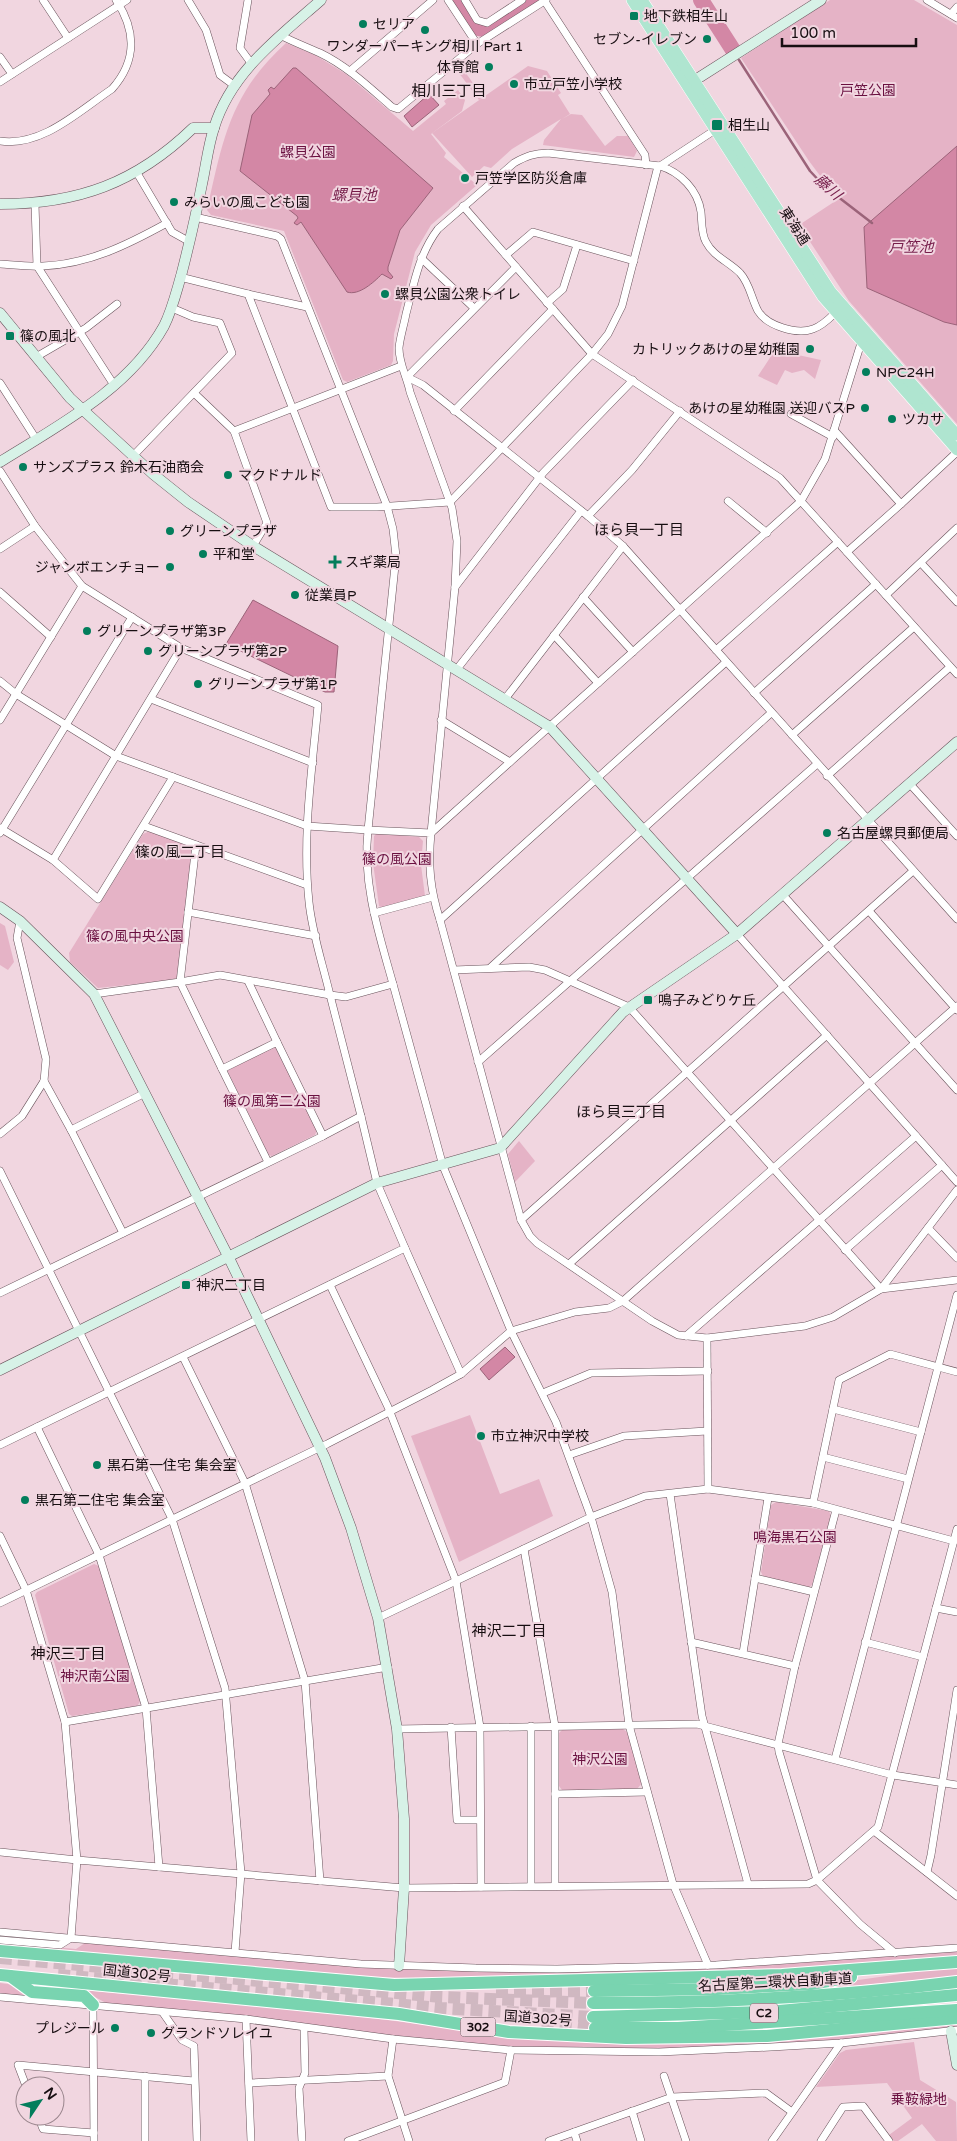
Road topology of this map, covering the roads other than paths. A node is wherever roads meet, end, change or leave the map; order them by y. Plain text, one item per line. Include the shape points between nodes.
1 (43, 0) edge
2 (126, 0) edge
3 (188, 0) edge
4 (248, 0) edge
5 (321, 0) edge
6 (433, 0) edge
7 (448, 0) edge
8 (464, 0) edge
9 (522, 0) edge
10 (545, 0) edge
11 (632, 0) edge
12 (642, 0) edge
13 (821, 0) edge
14 (927, 0) edge
15 (118, 3) edge
16 (957, 7) edge
17 (954, 16) edge
18 (280, 35) junction
19 (68, 38) junction
20 (477, 44) junction
21 (0, 57) edge
22 (251, 63) junction
23 (350, 71) junction
24 (12, 74) junction
25 (0, 82) edge
26 (690, 83) junction
27 (235, 86) junction
28 (719, 127) junction
29 (214, 128) junction
30 (0, 141) edge
31 (646, 165) junction
32 (659, 166) junction
33 (137, 172) junction
34 (0, 204) edge
35 (34, 204) junction
36 (463, 206) junction
37 (195, 217) junction
38 (167, 223) junction
39 (190, 242) junction
40 (577, 245) junction
41 (506, 255) junction
42 (421, 258) junction
43 (634, 261) junction
44 (0, 264) edge
45 (37, 266) junction
46 (516, 267) junction
47 (180, 277) junction
48 (248, 294) junction
49 (547, 303) junction
50 (117, 304) dead end
51 (306, 307) junction
52 (172, 308) junction
53 (474, 308) junction
54 (553, 309) junction
55 (0, 313) edge
56 (835, 313) junction
57 (79, 331) junction
58 (861, 343) junction
59 (592, 354) junction
60 (36, 358) junction
61 (401, 366) junction
62 (407, 376) junction
63 (633, 380) junction
64 (0, 383) edge
65 (114, 385) junction
66 (340, 390) junction
67 (194, 393) junction
68 (292, 408) junction
69 (82, 409) junction
70 (454, 411) junction
71 (680, 411) junction
72 (791, 414) dead end
73 (234, 431) junction
74 (834, 434) junction
75 (957, 435) edge
76 (36, 439) junction
77 (501, 448) junction
78 (957, 451) edge
79 (133, 456) junction
80 (0, 462) edge
81 (0, 471) edge
82 (539, 478) junction
83 (728, 501) dead end
84 (800, 501) junction
85 (450, 502) junction
86 (901, 504) junction
87 (386, 506) junction
88 (581, 511) junction
89 (588, 516) junction
90 (36, 526) junction
91 (957, 530) edge
92 (767, 532) junction
93 (838, 542) junction
94 (252, 546) junction
95 (622, 546) junction
96 (0, 549) edge
97 (848, 552) junction
98 (921, 563) junction
99 (876, 584) junction
100 (82, 586) junction
101 (455, 587) junction
102 (0, 592) edge
103 (886, 595) junction
104 (584, 597) junction
105 (957, 602) edge
106 (679, 610) junction
107 (132, 617) junction
108 (387, 626) junction
109 (914, 627) junction
110 (554, 635) junction
111 (51, 637) junction
112 (181, 648) junction
113 (716, 650) junction
114 (633, 652) junction
115 (446, 662) junction
116 (726, 662) junction
117 (950, 666) junction
118 (457, 669) junction
119 (957, 674) edge
120 (0, 681) edge
121 (598, 683) junction
122 (754, 693) junction
123 (16, 694) junction
124 (151, 699) junction
125 (505, 699) junction
126 (771, 713) junction
127 (0, 720) edge
128 (441, 720) junction
129 (67, 724) junction
130 (550, 727) junction
131 (792, 735) junction
132 (955, 748) edge
133 (116, 756) junction
134 (510, 762) junction
135 (313, 763) junction
136 (816, 764) junction
137 (827, 776) junction
138 (173, 777) junction
139 (597, 779) junction
140 (909, 783) junction
141 (866, 819) junction
142 (144, 826) junction
143 (307, 826) junction
144 (643, 829) junction
145 (1, 830) edge
146 (368, 830) junction
147 (431, 833) junction
148 (957, 836) edge
149 (196, 845) junction
150 (53, 860) junction
151 (913, 871) junction
152 (688, 878) junction
153 (307, 885) junction
154 (782, 895) junction
155 (433, 897) junction
156 (0, 907) edge
157 (869, 911) junction
158 (188, 912) junction
159 (374, 913) junction
160 (957, 919) edge
161 (440, 920) junction
162 (20, 921) junction
163 (737, 934) junction
164 (316, 936) junction
165 (829, 946) junction
166 (491, 967) junction
167 (454, 970) junction
168 (572, 980) junction
169 (248, 981) junction
170 (180, 982) junction
171 (393, 984) junction
172 (784, 987) junction
173 (94, 994) junction
174 (330, 995) junction
175 (629, 1007) junction
176 (956, 1007) edge
177 (827, 1035) junction
178 (277, 1042) junction
179 (915, 1043) junction
180 (478, 1062) junction
181 (222, 1069) junction
182 (688, 1072) junction
183 (44, 1082) junction
184 (871, 1083) junction
185 (957, 1090) edge
186 (145, 1093) junction
187 (361, 1116) junction
188 (730, 1121) junction
189 (70, 1130) junction
190 (0, 1134) edge
191 (322, 1136) junction
192 (916, 1136) junction
193 (500, 1148) junction
194 (268, 1162) junction
195 (942, 1165) junction
196 (443, 1166) junction
197 (772, 1169) junction
198 (0, 1171) edge
199 (957, 1182) edge
200 (377, 1183) junction
201 (957, 1190) edge
202 (198, 1197) junction
203 (521, 1220) junction
204 (818, 1220) junction
205 (928, 1228) junction
206 (123, 1233) junction
207 (405, 1248) junction
208 (846, 1250) junction
209 (229, 1258) junction
210 (957, 1258) edge
211 (569, 1264) junction
212 (49, 1269) junction
213 (957, 1280) edge
214 (330, 1285) junction
215 (881, 1289) junction
216 (0, 1293) edge
217 (957, 1295) edge
218 (623, 1301) junction
219 (259, 1319) junction
220 (79, 1330) junction
221 (512, 1331) junction
222 (686, 1336) junction
223 (707, 1338) junction
224 (183, 1357) junction
225 (938, 1366) junction
226 (0, 1370) edge
227 (708, 1371) junction
228 (957, 1372) edge
229 (461, 1374) junction
230 (110, 1392) junction
231 (543, 1393) junction
232 (833, 1409) junction
233 (390, 1412) junction
234 (37, 1427) junction
235 (707, 1431) junction
236 (921, 1432) junction
237 (0, 1445) edge
238 (320, 1447) junction
239 (569, 1455) junction
240 (823, 1456) junction
241 (908, 1479) junction
242 (245, 1484) junction
243 (708, 1489) junction
244 (670, 1494) junction
245 (768, 1498) junction
246 (814, 1503) junction
247 (836, 1510) junction
248 (591, 1517) junction
249 (172, 1519) junction
250 (896, 1526) junction
251 (957, 1529) edge
252 (0, 1536) edge
253 (954, 1541) junction
254 (524, 1548) junction
255 (99, 1555) junction
256 (755, 1578) junction
257 (456, 1581) junction
258 (26, 1590) junction
259 (814, 1592) junction
260 (0, 1603) edge
261 (936, 1608) junction
262 (957, 1612) edge
263 (378, 1618) junction
264 (691, 1642) junction
265 (865, 1642) junction
266 (743, 1653) junction
267 (923, 1657) junction
268 (795, 1666) junction
269 (388, 1667) junction
270 (305, 1681) junction
271 (957, 1690) edge
272 (226, 1695) junction
273 (146, 1708) junction
274 (65, 1722) junction
275 (629, 1725) junction
276 (705, 1725) junction
277 (531, 1726) junction
278 (555, 1726) junction
279 (451, 1727) junction
280 (480, 1727) junction
281 (397, 1728) junction
282 (778, 1744) junction
283 (835, 1759) junction
284 (893, 1775) junction
285 (942, 1782) junction
286 (957, 1785) edge
287 (647, 1792) junction
288 (555, 1794) junction
289 (480, 1820) junction
290 (874, 1831) junction
291 (0, 1852) edge
292 (77, 1860) junction
293 (159, 1867) junction
294 (927, 1872) junction
295 (242, 1873) junction
296 (817, 1880) junction
297 (320, 1881) junction
298 (673, 1884) junction
299 (748, 1884) junction
300 (531, 1886) junction
301 (555, 1886) junction
302 (481, 1887) junction
303 (404, 1888) junction
304 (957, 1896) edge
305 (0, 1932) edge
306 (71, 1938) junction
307 (0, 1940) edge
308 (957, 1948) edge
309 (0, 1951) edge
310 (235, 1952) junction
311 (895, 1953) junction
312 (957, 1962) edge
313 (708, 1965) junction
314 (399, 1966) junction
315 (910, 1966) junction
316 (5, 1975) edge
317 (957, 1982) edge
318 (957, 1995) edge
319 (0, 1997) edge
320 (93, 2005) junction
321 (957, 2010) edge
322 (163, 2013) junction
323 (957, 2018) edge
324 (246, 2019) junction
325 (304, 2028) junction
326 (954, 2031) edge
327 (393, 2039) junction
328 (842, 2043) junction
329 (511, 2050) junction
330 (957, 2064) edge
331 (93, 2072) junction
332 (22, 2076) edge
333 (145, 2076) junction
334 (388, 2076) junction
335 (664, 2076) dead end
336 (302, 2080) junction
337 (194, 2082) junction
338 (249, 2083) junction
339 (672, 2097) junction
340 (632, 2111) junction
341 (792, 2112) junction
342 (403, 2120) junction
343 (42, 2126) edge
344 (574, 2132) junction
345 (94, 2137) edge
346 (145, 2141) edge
347 (197, 2141) edge
348 (251, 2141) edge
349 (302, 2141) edge
350 (348, 2141) edge
351 (410, 2141) edge
352 (549, 2141) edge
353 (577, 2141) edge
354 (642, 2141) edge
355 (686, 2141) edge
356 (772, 2141) edge
357 (821, 2141) edge
358 (889, 2141) edge

1 - 19 street
2 - 15 street
3 - 27 street via 206,30 220,75
4 - 22 street via 240,48
5 - 18 street
6 - 23 street
7 - 20 street
8 - 9 street via 477,20 487,23
10 - 20 street
10 - 31 street via 645,155
11 - 26 main road, 東海通
12 - 26 main road, 東海通
13 - 26 street
14 - 17 street
15 - 19 street
15 - 30 street via 129,24 132,51 126,71 116,84 43,135 23,142
16 - 17 street
18 - 22 street
18 - 23 street
19 - 24 street
20 - 23 street via 398,109
21 - 24 street
22 - 27 street
24 - 25 street
26 - 28 main road, 東海通
27 - 29 street
28 - 32 street
28 - 56 main road, 東海通
28 - 75 main road, 東海通 via 831,292
29 - 33 street via 193,128
29 - 37 street
31 - 32 street
31 - 36 street via 537,153 514,163
32 - 43 street
32 - 56 street via 669,169 692,189 700,210 706,244 743,277 763,317 775,325 799,331 818,326
33 - 35 street via 84,195
33 - 38 street
34 - 35 street
35 - 45 street
36 - 41 street
36 - 42 street via 438,228
37 - 39 street
37 - 51 street via 281,239
38 - 39 street via 172,232
38 - 45 street via 128,245 94,258
39 - 47 street
40 - 41 street via 533,232
40 - 43 street
40 - 49 street via 563,289
41 - 46 street
42 - 53 street
42 - 61 street via 401,338
43 - 59 street via 622,306 608,334
44 - 45 street
45 - 57 street
46 - 49 street
46 - 53 street
47 - 48 street
47 - 52 street
48 - 51 street
48 - 68 street
49 - 54 street
50 - 57 street
51 - 66 street
52 - 65 street via 150,346
52 - 67 street via 220,323 232,353
53 - 62 street
54 - 59 street
54 - 70 street
55 - 60 street
56 - 58 main road, 東海通
57 - 60 street
57 - 65 street
58 - 74 street
58 - 78 main road, 東海通
59 - 63 street
59 - 77 street
60 - 69 street
61 - 62 street
61 - 66 street
62 - 70 street
62 - 85 street
63 - 71 street
63 - 82 street
64 - 76 street
65 - 69 street
66 - 68 street
66 - 87 street
67 - 73 street
67 - 79 street
68 - 73 street
68 - 87 street via 332,507
69 - 76 street
69 - 79 street
70 - 77 street
71 - 84 street via 770,470
71 - 89 street via 632,470
72 - 74 street
73 - 94 street via 267,523
74 - 84 street via 818,474
74 - 86 street
76 - 80 street
77 - 82 street
77 - 85 street
78 - 86 street
79 - 94 street via 188,502
81 - 90 street
82 - 88 street
82 - 101 street
83 - 92 street
84 - 92 street
84 - 93 street
85 - 87 street
85 - 101 street via 457,541
86 - 97 street
87 - 108 street via 396,556
88 - 89 street
88 - 118 street
89 - 95 street
90 - 96 street
90 - 100 street
91 - 98 street
92 - 106 street
93 - 97 street
93 - 113 street
94 - 108 street
95 - 104 street
95 - 106 street
97 - 99 street
98 - 103 street
98 - 105 street
99 - 103 street
99 - 122 street
100 - 107 street
100 - 111 street
101 - 115 street
102 - 111 street
103 - 109 street
104 - 110 street
104 - 114 street
106 - 113 street
106 - 114 street
107 - 112 street
107 - 129 street
108 - 115 street
108 - 146 street
109 - 117 street
109 - 131 street
110 - 121 street
110 - 125 street
111 - 123 street
112 - 124 street
112 - 135 street via 318,705
113 - 116 street
114 - 121 street
115 - 118 street
115 - 128 street
116 - 122 street
116 - 139 street
117 - 119 street
117 - 137 street
118 - 125 street
120 - 123 street
121 - 130 street
122 - 126 street
123 - 127 street
123 - 129 street
124 - 133 street
124 - 135 street
125 - 130 street
126 - 131 street
126 - 144 street
128 - 134 street
128 - 147 street
129 - 133 street
129 - 145 street
130 - 134 street
130 - 139 street
131 - 136 street
132 - 140 street
133 - 138 street
133 - 150 street
134 - 147 street
135 - 143 street
136 - 137 street
136 - 152 street
137 - 141 street
138 - 142 street
138 - 143 street
139 - 144 street
139 - 161 street
140 - 141 street
140 - 148 street
141 - 151 street
141 - 154 street
142 - 149 street
142 - 150 street via 98,900
143 - 146 street
143 - 153 street
144 - 152 street
144 - 166 street
145 - 150 street
146 - 147 street
146 - 159 street via 368,876
147 - 155 street via 428,865
149 - 153 street
149 - 158 street
151 - 157 street
151 - 160 street
152 - 163 street
152 - 168 street
153 - 164 street
154 - 163 street
154 - 165 street
155 - 159 street
155 - 161 street
156 - 162 street
157 - 165 street
157 - 176 street
158 - 164 street
158 - 170 street
159 - 171 street
161 - 167 street
162 - 173 street
162 - 183 street via 18,938 46,1058
163 - 172 street
163 - 175 street
164 - 174 street
165 - 172 street
165 - 179 street
166 - 167 street
166 - 168 street via 529,967
167 - 180 street
168 - 175 street
168 - 180 street
169 - 170 street via 220,975
169 - 174 street
169 - 178 street
170 - 173 street
170 - 181 street
171 - 174 street via 346,996
171 - 196 street
172 - 177 street
172 - 182 street
173 - 186 street
174 - 187 street
175 - 182 street
175 - 193 street
176 - 179 street
177 - 184 street
177 - 188 street
178 - 181 street
178 - 191 street
179 - 184 street
179 - 185 street
180 - 193 street
181 - 194 street
182 - 188 street
182 - 203 street
183 - 189 street
183 - 190 street via 22,1116
184 - 192 street
184 - 197 street
186 - 189 street
186 - 202 street
187 - 191 street
187 - 200 street
188 - 197 street
188 - 211 street
189 - 206 street
191 - 194 street
192 - 195 street
192 - 204 street
193 - 196 street
193 - 203 street
194 - 202 street
195 - 199 street
195 - 208 street
196 - 200 street
196 - 221 street
197 - 204 street
197 - 218 street
198 - 212 street
200 - 207 street
200 - 209 street
201 - 205 street
202 - 206 street
202 - 209 street
203 - 211 street via 530,1236
204 - 208 street
204 - 222 street
205 - 210 street
205 - 215 street
206 - 212 street
207 - 214 street
207 - 229 street
208 - 215 street
209 - 219 street
209 - 220 street
211 - 218 street
212 - 216 street
212 - 220 street
213 - 215 street
214 - 219 street
214 - 233 street
215 - 223 street via 833,1317 805,1326
217 - 225 street
218 - 221 street via 609,1308 575,1312
218 - 222 street via 670,1332
219 - 224 street
219 - 238 street
220 - 226 street
220 - 230 street
221 - 229 street
221 - 231 street
222 - 223 street
223 - 227 street
224 - 230 street
224 - 242 street
225 - 228 street
225 - 232 street via 890,1354 839,1380
225 - 236 street
227 - 231 street via 591,1373
227 - 235 street
229 - 233 street
230 - 234 street
230 - 249 street
231 - 239 street
232 - 236 street
232 - 240 street
233 - 238 street
233 - 257 street
234 - 237 street
234 - 255 street
235 - 239 street via 624,1436
235 - 243 street
236 - 241 street
238 - 242 street
238 - 263 street via 351,1528
239 - 248 street
240 - 241 street
240 - 246 street
241 - 250 street
242 - 249 street
242 - 270 street
243 - 244 street
243 - 245 street
244 - 248 street via 645,1496
244 - 264 street
245 - 246 street
245 - 256 street
246 - 247 street
247 - 250 street
247 - 259 street
248 - 254 street
248 - 275 street via 612,1592
249 - 255 street
249 - 272 street
250 - 253 street
250 - 265 street
251 - 253 street
252 - 258 street
253 - 261 street
254 - 257 street
254 - 278 street
255 - 258 street
255 - 273 street
256 - 259 street
256 - 266 street
257 - 263 street
257 - 280 street
258 - 260 street
258 - 274 street
259 - 268 street
261 - 262 street
261 - 267 street
263 - 269 street
264 - 266 street
264 - 276 street
265 - 267 street
265 - 283 street
266 - 268 street
267 - 284 street
268 - 282 street
269 - 270 street
269 - 281 street
270 - 272 street
270 - 297 street
271 - 285 street
272 - 273 street
272 - 295 street
273 - 274 street
273 - 293 street
274 - 292 street
275 - 276 street
275 - 278 street
275 - 287 street
276 - 282 street
276 - 299 street
277 - 278 street
277 - 280 street
277 - 300 street
278 - 288 street
279 - 280 street
279 - 281 street
279 - 289 street via 457,1820
280 - 289 street
281 - 303 street via 404,1819
282 - 283 street
282 - 296 street
283 - 284 street
284 - 285 street
284 - 290 street via 878,1827
285 - 286 street
285 - 294 street
287 - 288 street
287 - 298 street
288 - 301 street
289 - 302 street
290 - 294 street
290 - 296 street
291 - 292 street
292 - 293 street
292 - 306 street
293 - 295 street
294 - 304 street
295 - 297 street
295 - 310 street
296 - 299 street via 808,1884
296 - 311 street via 860,1924
297 - 303 street
298 - 299 street
298 - 301 street
298 - 313 street
300 - 301 street
300 - 302 street
302 - 303 street
303 - 314 street
305 - 306 street
306 - 307 street via 60,1946
306 - 310 street
308 - 311 street
309 - 315 highway, 国道302号 via 394,1985 782,1975
310 - 314 street
311 - 313 street
312 - 315 highway, 国道302号
313 - 314 street via 557,1969
315 - 317 highway, 名古屋第二環状自動車道 / C2 via 811,1984 594,1997 768,1999
316 - 320 highway via 32,1992 84,1996
316 - 323 highway, 国道302号 / 302 via 399,2014 509,2032 626,2038 766,2036
318 - 321 highway, 名古屋第二環状自動車道 / C2 via 768,2012 594,2022 678,2028
319 - 320 street
320 - 322 street
320 - 331 street
322 - 324 street
322 - 337 street via 182,2040 194,2046
324 - 325 street
324 - 338 street
325 - 327 street
325 - 336 street via 305,2073
326 - 328 street
326 - 330 street
327 - 329 street
327 - 334 street
328 - 329 street via 658,2052
328 - 341 street
329 - 342 street via 506,2082
331 - 332 street via 18,2065
331 - 333 street
331 - 345 street
333 - 337 street
333 - 346 street
334 - 336 street
334 - 342 street
335 - 339 street
336 - 338 street
336 - 349 street via 299,2088
337 - 347 street
338 - 348 street
339 - 340 street
339 - 341 street via 766,2093
339 - 355 street
340 - 344 street
340 - 354 street
341 - 356 street
342 - 350 street
342 - 351 street
343 - 345 street via 43,2129
344 - 352 street
344 - 353 street
357 - 358 street via 843,2107 863,2106

